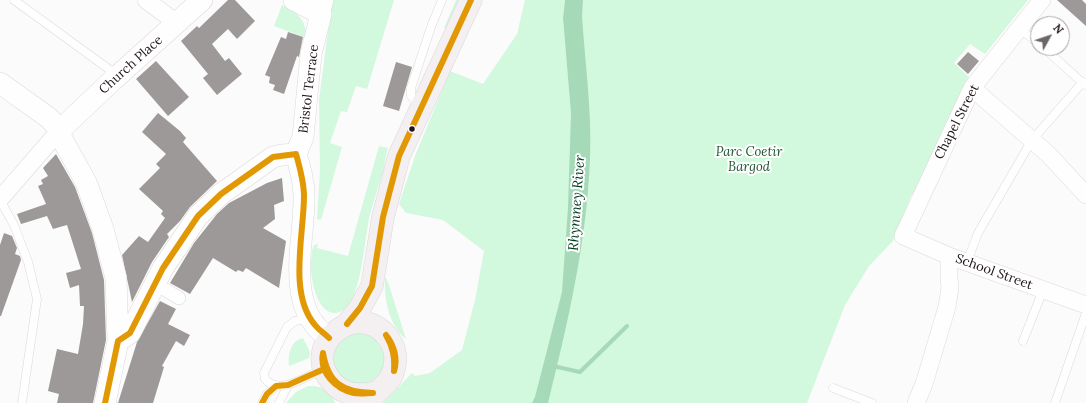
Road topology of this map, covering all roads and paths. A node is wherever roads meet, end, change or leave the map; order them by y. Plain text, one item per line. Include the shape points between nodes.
1 (14, 0) edge
2 (146, 0) edge
3 (202, 0) edge
4 (294, 0) edge
5 (442, 0) edge
6 (472, 0) edge
7 (1042, 0) edge
8 (323, 7) edge
9 (176, 24) junction
10 (1020, 28) junction
11 (1030, 36) edge
12 (1053, 56) edge
13 (118, 75) junction
14 (0, 83) edge
15 (1084, 84) edge
16 (972, 88) junction
17 (421, 108) junction
18 (60, 130) junction
19 (1032, 140) junction
20 (296, 154) junction
21 (6, 180) edge
22 (1086, 195) edge
23 (0, 199) edge
24 (903, 236) joint
25 (949, 256) junction
26 (967, 262) junction
27 (154, 283) junction
28 (372, 286) junction
29 (1043, 290) junction
30 (179, 298) dead end
31 (1086, 305) edge
32 (1086, 313) edge
33 (310, 318) junction
34 (347, 324) junction
35 (383, 331) junction
36 (329, 338) junction
37 (118, 341) junction
38 (1023, 341) dead end
39 (324, 369) junction
40 (276, 386) junction
41 (288, 386) junction
42 (833, 388) dead end
43 (339, 396) edge
44 (370, 398) edge
45 (22, 403) edge
46 (105, 403) edge
47 (262, 403) edge
48 (279, 403) edge
49 (872, 403) edge
50 (916, 403) edge
51 (1055, 403) edge

1 - 13 lane
2 - 9 street
3 - 9 street, Church Place
4 - 8 street
5 - 17 lane via 411,88 411,96
6 - 17 main road
7 - 10 street, Chapel Street
8 - 20 street, Bristol Terrace via 312,54 303,137
9 - 13 street, Church Place
10 - 11 lane
10 - 16 street, Chapel Street
12 - 15 lane
13 - 18 street, Church Place
14 - 18 street via 49,118
15 - 19 lane
16 - 19 street
16 - 24 street, Chapel Street
17 - 28 main road via 399,156 383,217
18 - 21 street
18 - 37 street via 62,139 86,182 103,229 114,271
19 - 22 street
19 - 26 lane via 978,233
20 - 27 street via 274,157 221,194 198,216
20 - 33 street via 302,173 304,196 300,275 302,298
21 - 23 street
23 - 45 lane via 28,262 37,298
24 - 25 street, School Street
25 - 26 street, School Street
25 - 50 street via 950,288 946,308
26 - 29 street, School Street
27 - 30 street
27 - 37 street via 130,333
28 - 34 main road via 360,308
28 - 35 main road
29 - 31 street, School Street
29 - 38 lane
32 - 51 lane
33 - 36 street via 322,334
33 - 40 lane via 295,321 287,326 264,373 267,381
34 - 35 main road via 372,324
34 - 36 main road
35 - 44 main road via 394,348 395,364 391,376
36 - 39 main road via 323,353
37 - 46 street
39 - 41 lane
39 - 43 main road
40 - 41 lane
40 - 47 lane
41 - 48 lane
42 - 49 lane
43 - 44 main road via 352,394

